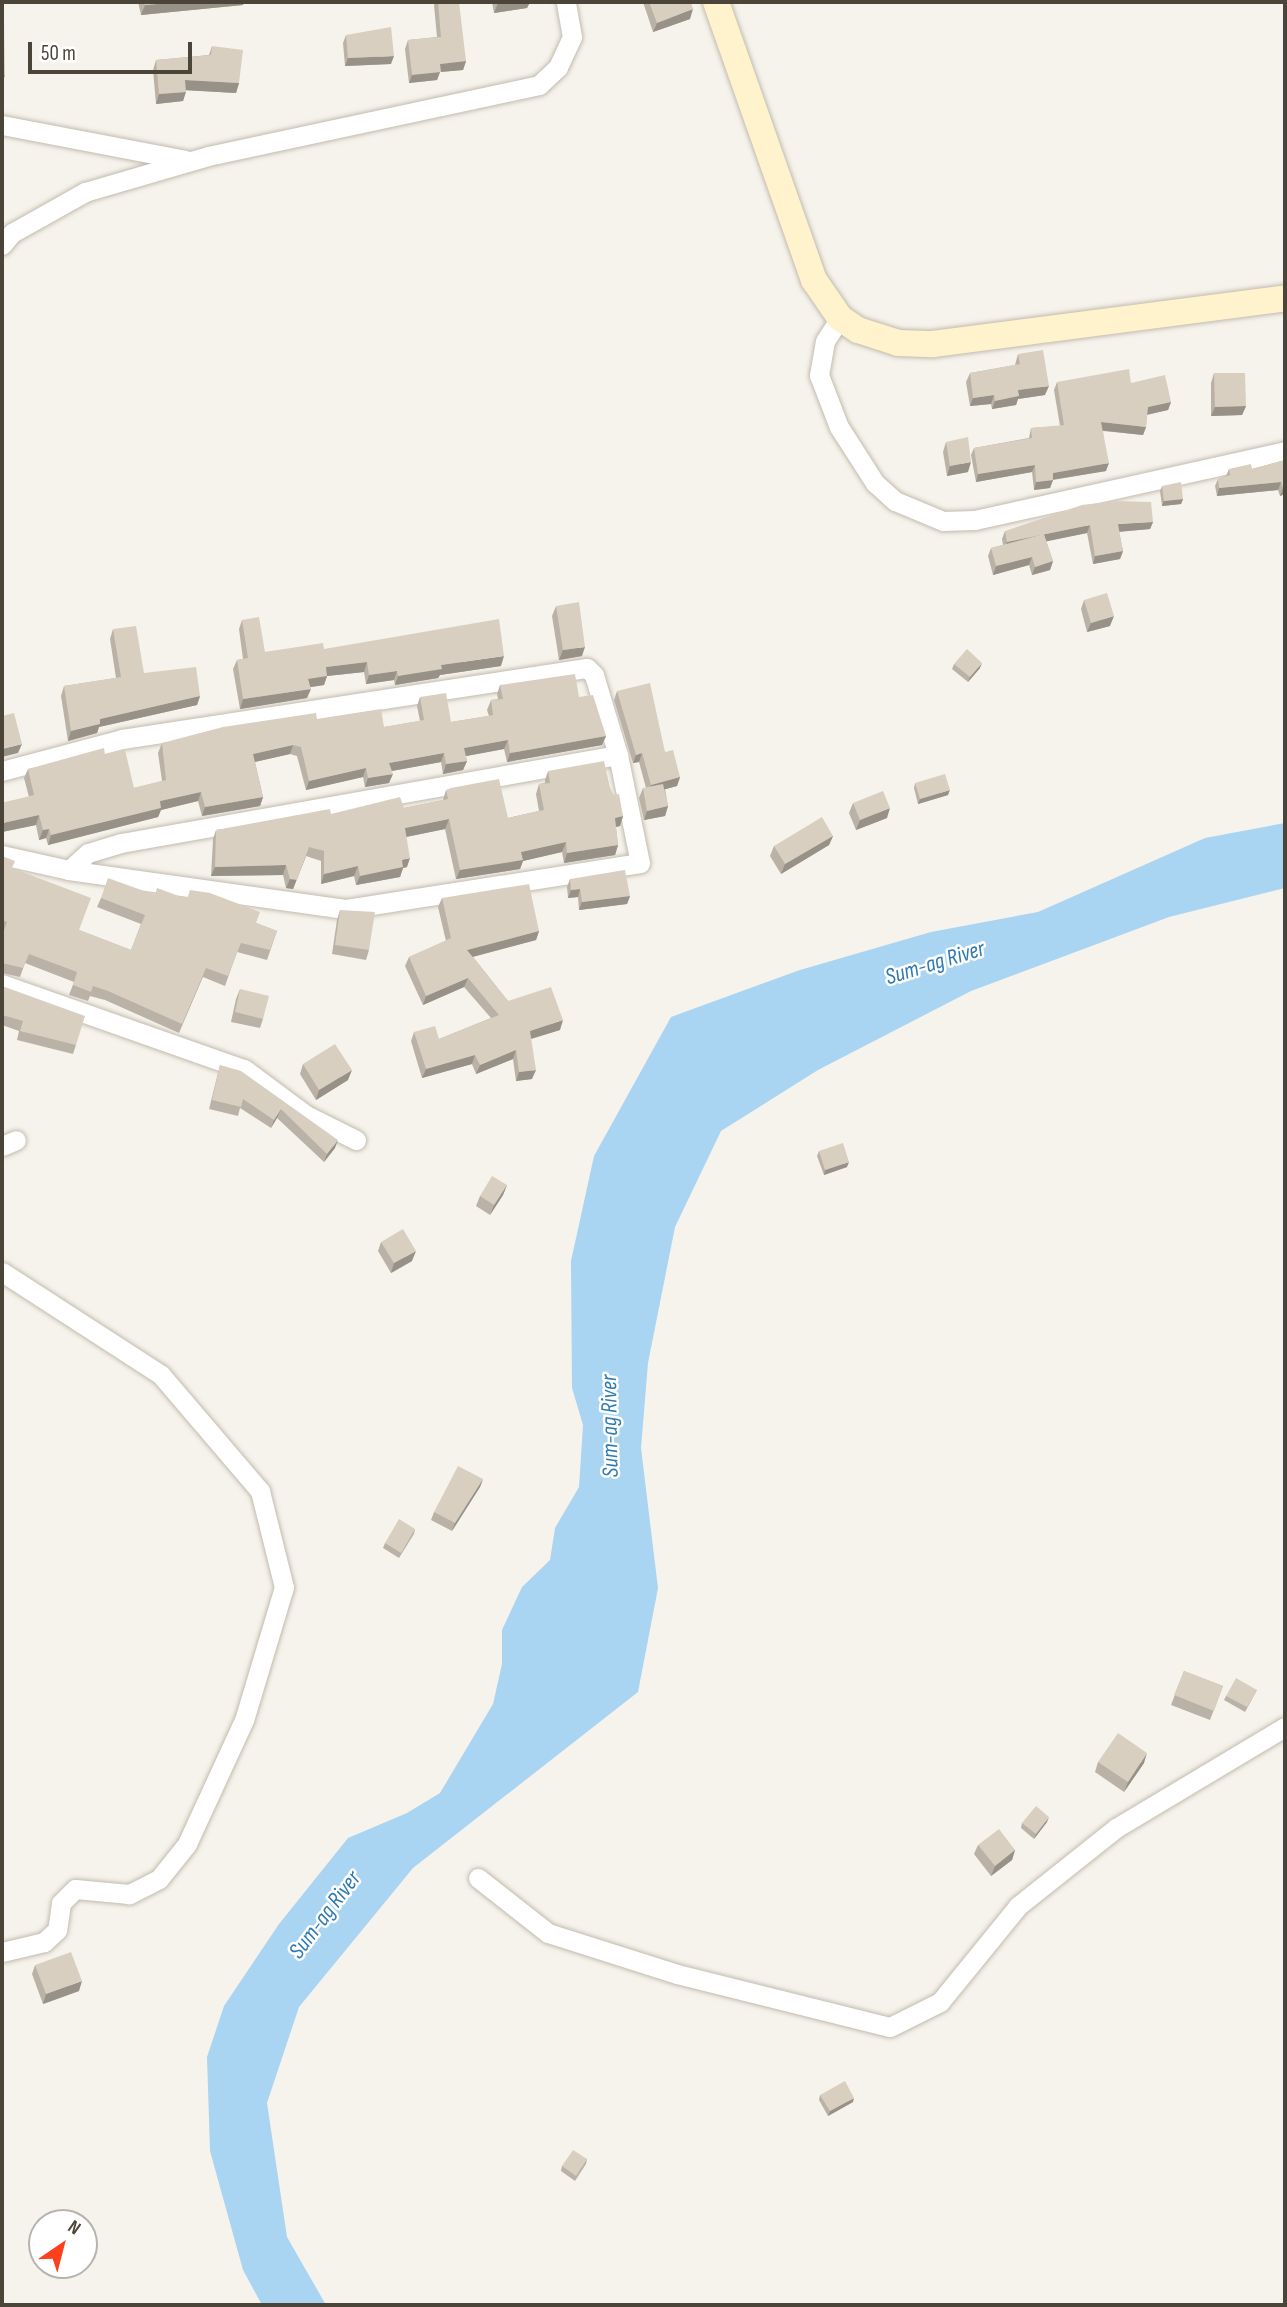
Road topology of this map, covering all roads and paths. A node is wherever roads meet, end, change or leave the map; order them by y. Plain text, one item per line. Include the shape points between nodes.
1 (566, 2) edge
2 (716, 2) edge
3 (2, 125) edge
4 (190, 161) junction
5 (2, 245) edge
6 (1285, 298) edge
7 (840, 318) junction
8 (1285, 451) edge
9 (618, 755) junction
10 (2, 771) edge
11 (2, 855) edge
12 (69, 870) junction
13 (2, 984) edge
14 (356, 1140) dead end
15 (2, 1272) edge
16 (1285, 1727) edge
17 (478, 1878) dead end
18 (2, 1952) edge

1 - 4 street via 572,37 558,67 539,85
2 - 7 main road via 814,280
3 - 4 street
4 - 5 street via 85,192 12,233
6 - 7 main road via 933,344 877,338
7 - 8 street via 825,341 819,375 839,427 875,483 916,512 943,521 975,520
9 - 10 street via 594,675 587,667 122,739
9 - 12 street via 121,843 88,853
9 - 12 street via 640,863 345,909
11 - 12 street
13 - 14 street via 244,1069 306,1115
15 - 18 street via 161,1375 260,1491 284,1587 244,1720 187,1844 159,1879 129,1894 75,1889 61,1903 57,1930 44,1942
16 - 17 street via 1115,1828 1018,1906 940,2002 890,2027 677,1974 548,1933

